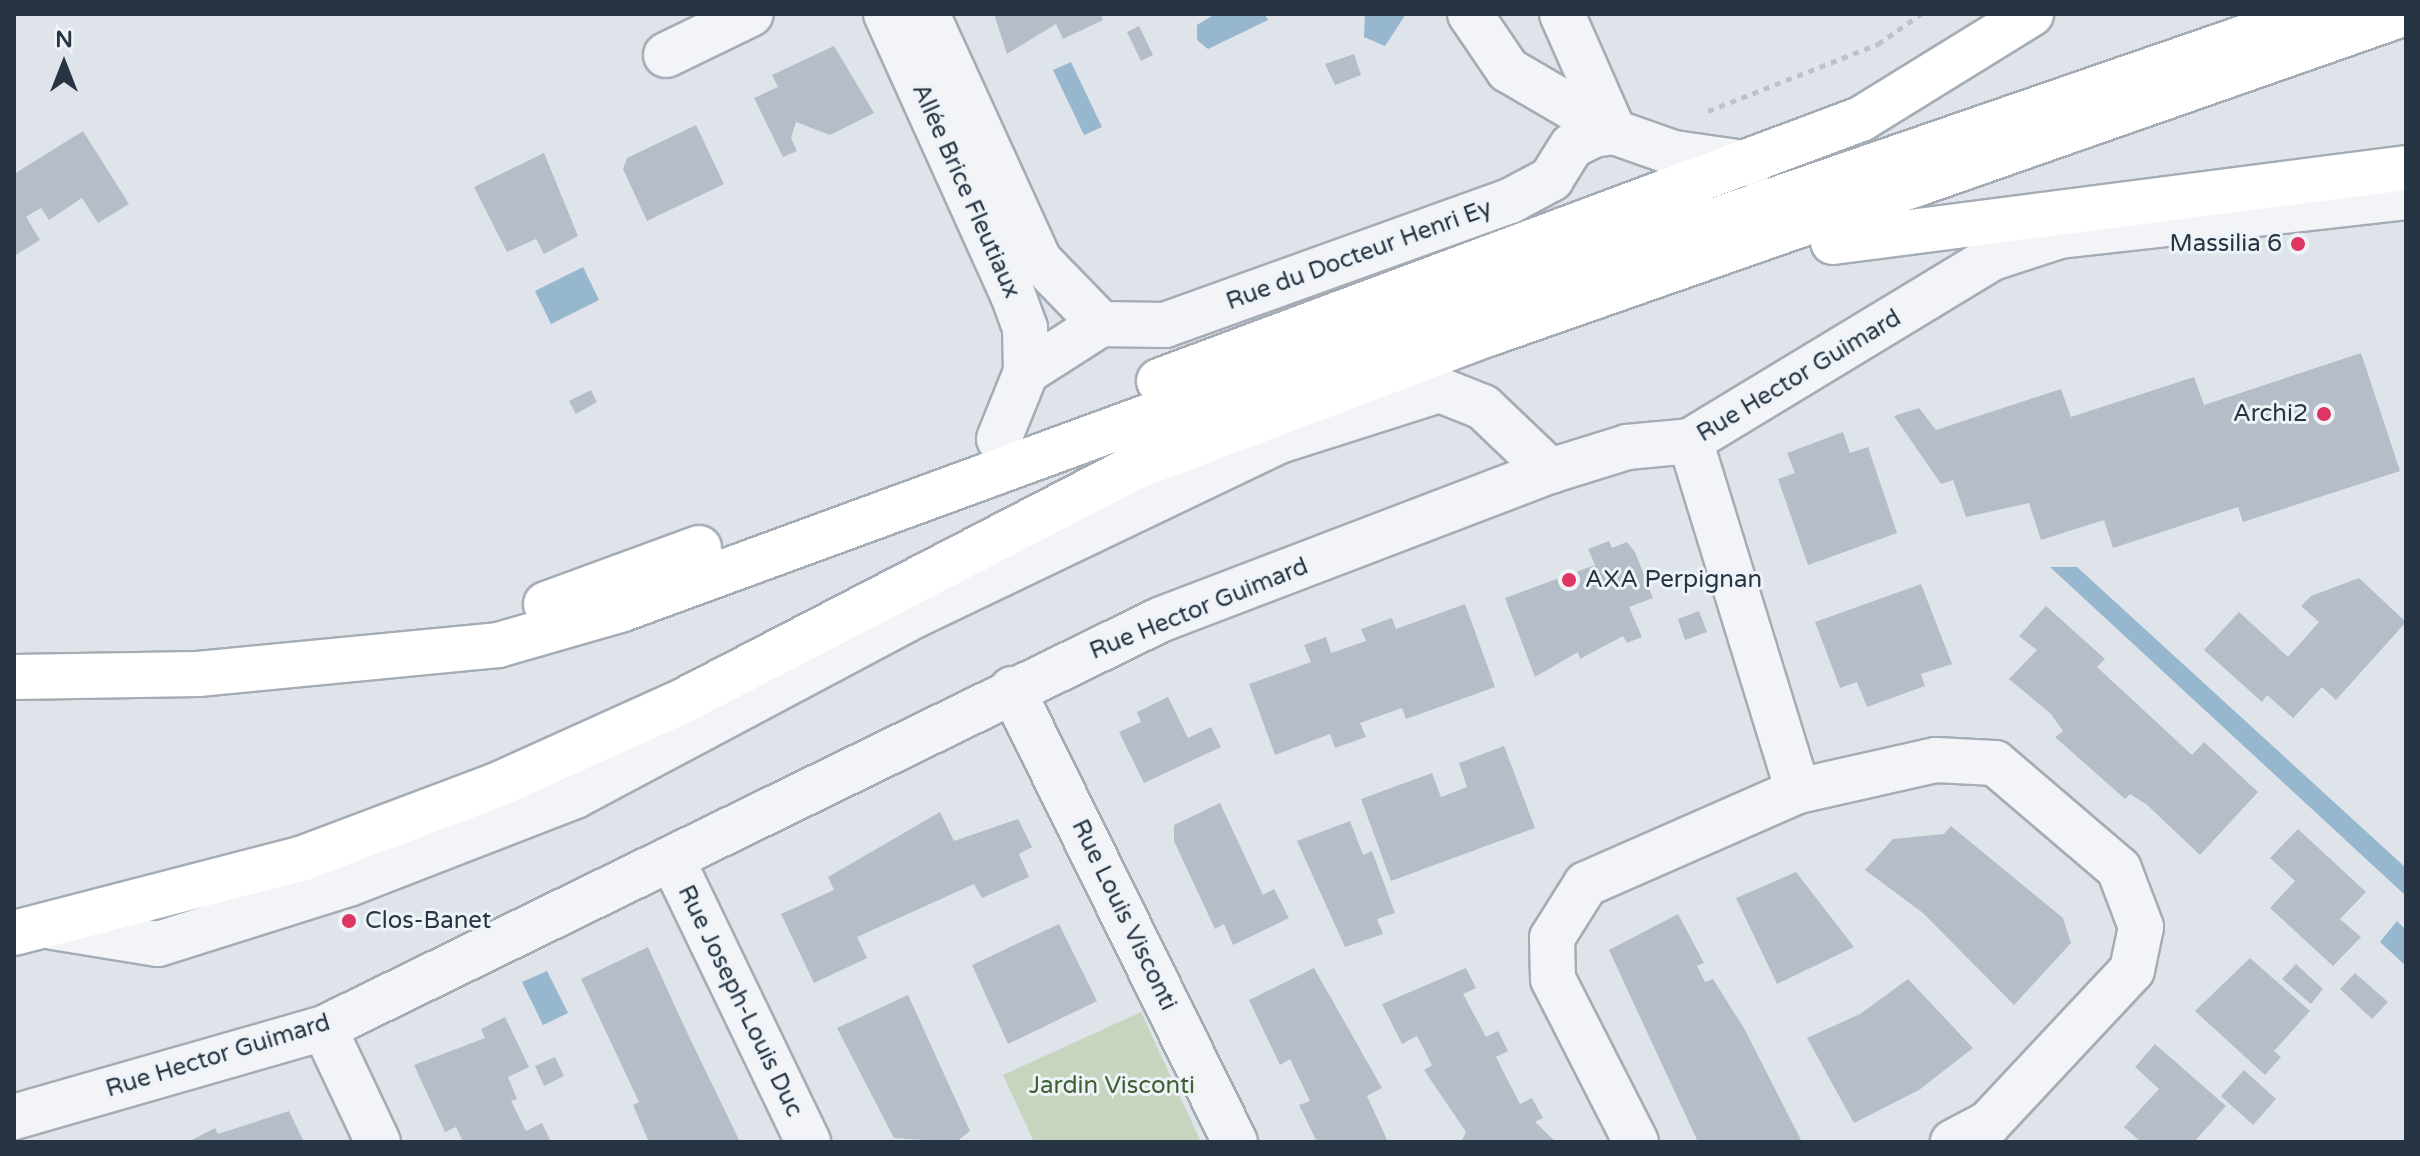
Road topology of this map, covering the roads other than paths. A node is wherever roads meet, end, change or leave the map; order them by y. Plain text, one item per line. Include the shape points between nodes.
1 (751, 14) edge
2 (886, 14) edge
3 (927, 14) edge
4 (1470, 14) edge
5 (1562, 14) edge
6 (2031, 14) edge
7 (2313, 14) edge
8 (2403, 14) edge
9 (666, 55) dead end
10 (1614, 132) junction
11 (1751, 164) junction
12 (2406, 168) edge
13 (2406, 197) edge
14 (1732, 255) junction
15 (1101, 324) junction
16 (1026, 372) junction
17 (999, 439) junction
18 (1690, 441) junction
19 (1550, 471) junction
20 (449, 648) junction
21 (14, 677) edge
22 (1012, 689) junction
23 (1798, 791) junction
24 (673, 861) junction
25 (33, 930) edge
26 (324, 1028) junction
27 (14, 1117) edge
28 (378, 1142) edge
29 (808, 1142) edge
30 (1235, 1142) edge
31 (1636, 1142) edge
32 (1953, 1142) edge

1 - 9 street
2 - 16 street, Allée Brice Fleutiaux via 1013,295 1025,328
3 - 15 street, Allée Brice Fleutiaux via 1039,260
4 - 10 street via 1508,70
5 - 10 street
6 - 11 main road via 1861,119
7 - 20 main road via 1177,406 620,610 498,645
8 - 14 main road
10 - 11 street via 1674,153
10 - 15 street, Rue du Docteur Henri Ey via 1572,146 1551,179 1510,201 1165,325
11 - 17 main road
12 - 14 main road
13 - 18 street, Rue Hector Guimard via 2060,236 1992,258
14 - 25 main road via 1488,334 1133,468 683,701 497,785 303,858
15 - 16 street
16 - 17 street
17 - 20 main road via 496,622
18 - 19 street, Rue Hector Guimard via 1627,447
18 - 23 street
19 - 22 street, Rue Hector Guimard via 1162,619
19 - 25 street via 1483,407 1440,390 1279,441 918,614 575,796 365,878 158,944
20 - 21 main road via 198,674
22 - 24 street, Rue Hector Guimard
22 - 30 street, Rue Louis Visconti
23 - 31 street via 1586,884 1552,938 1553,979
23 - 32 street via 1936,760 1995,763 2119,869 2141,927 2132,970 1989,1123
24 - 26 street, Rue Hector Guimard
24 - 29 street, Rue Joseph-Louis Duc
26 - 27 street, Rue Hector Guimard
26 - 28 street

